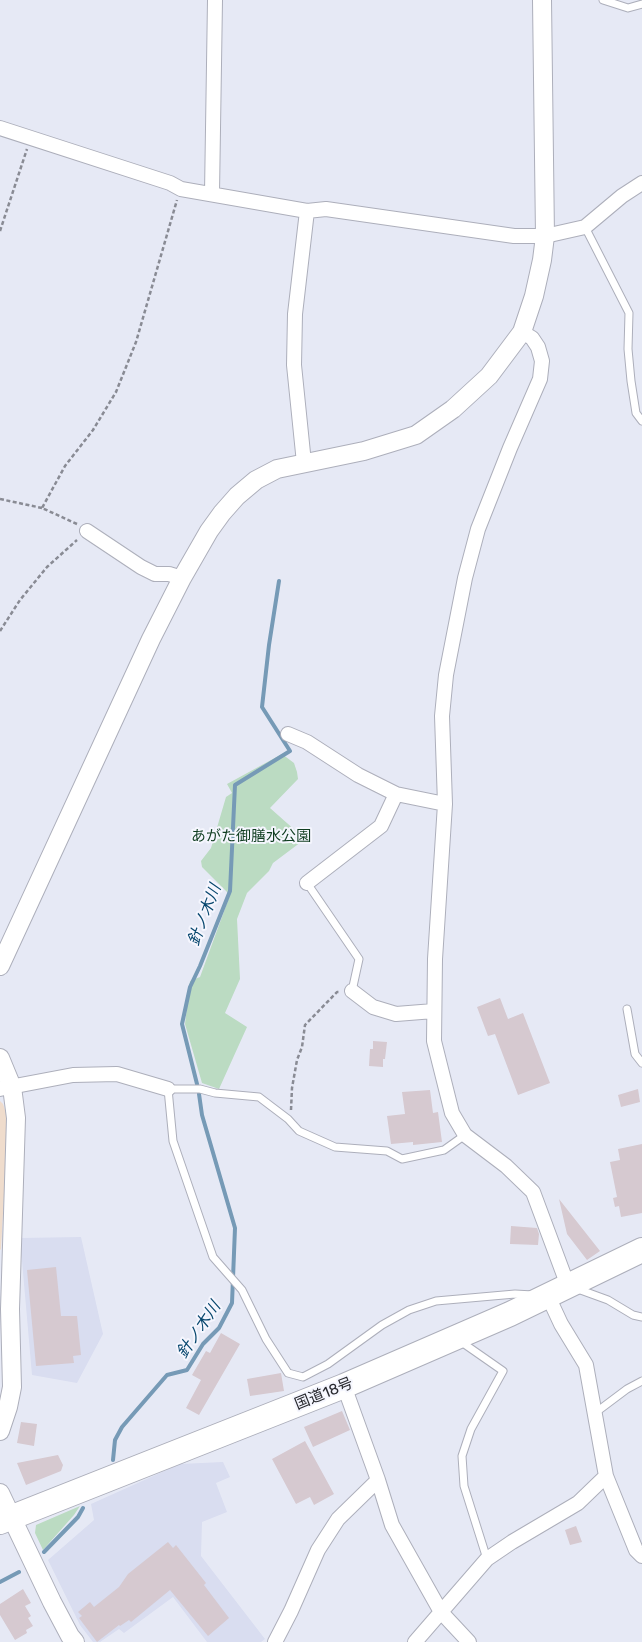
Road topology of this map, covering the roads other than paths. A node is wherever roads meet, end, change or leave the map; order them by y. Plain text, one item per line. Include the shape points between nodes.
1 (214, 0) edge
2 (542, 0) edge
3 (603, 0) edge
4 (642, 4) edge
5 (0, 128) edge
6 (642, 183) edge
7 (212, 193) junction
8 (307, 211) junction
9 (585, 227) junction
10 (545, 236) junction
11 (522, 332) junction
12 (642, 421) edge
13 (304, 462) junction
14 (87, 531) road end
15 (182, 578) junction
16 (288, 734) dead end
17 (396, 794) junction
18 (445, 804) junction
19 (307, 883) joint
20 (0, 966) edge
21 (352, 991) joint
22 (627, 1010) dead end
23 (434, 1011) junction
24 (0, 1058) edge
25 (642, 1063) edge
26 (6, 1088) edge
27 (168, 1089) junction
28 (465, 1134) junction
29 (642, 1250) edge
30 (6, 1269) edge
31 (558, 1291) junction
32 (642, 1318) edge
33 (455, 1338) junction
34 (642, 1381) edge
35 (344, 1386) junction
36 (595, 1413) junction
37 (2, 1421) edge
38 (606, 1476) junction
39 (378, 1480) junction
40 (0, 1493) edge
41 (5, 1520) edge
42 (642, 1556) edge
43 (487, 1559) junction
44 (441, 1612) junction
45 (75, 1642) edge
46 (275, 1642) edge
47 (415, 1642) edge
48 (469, 1642) edge

1 - 7 street
2 - 10 street
3 - 4 lane via 628,8
5 - 7 street via 181,189
6 - 9 street
7 - 8 street
8 - 10 street via 326,208 514,236
8 - 13 street via 295,314 294,366
9 - 10 street
9 - 12 lane via 629,313 631,381 636,413
10 - 11 street via 534,296
11 - 13 street via 489,376 453,409 416,435 364,451
11 - 18 street via 538,347 542,361 540,379 478,529 465,578 446,676 442,716
13 - 15 street via 277,469 236,496 209,531
14 - 15 street via 155,574
15 - 20 street
16 - 17 street
17 - 18 street
17 - 19 street via 381,826
18 - 23 street
19 - 21 lane via 359,958
21 - 23 street via 373,1007 396,1014
22 - 25 lane via 635,1054
23 - 28 street via 434,1041 452,1113
24 - 26 street
26 - 27 street via 73,1075 117,1074
26 - 30 street via 16,1118
27 - 28 lane via 200,1089 259,1097 299,1131 336,1147 387,1151 402,1159 444,1150
27 - 31 lane via 173,1141 214,1257 242,1290 266,1339 288,1373 303,1377 328,1364 382,1325 409,1310 436,1301
28 - 31 street via 533,1192
29 - 31 highway, 国道18号
30 - 37 street via 12,1387
31 - 32 lane via 608,1300
31 - 33 highway, 国道18号
31 - 36 street via 561,1324 586,1365
33 - 35 highway, 国道18号
33 - 43 lane via 502,1371 471,1429 462,1456 464,1486
34 - 36 lane
35 - 39 street
35 - 41 highway, 国道18号
36 - 38 street
38 - 42 street via 636,1550
38 - 43 street via 578,1503
39 - 44 street via 392,1526
39 - 46 street via 338,1519 318,1550
40 - 41 street
41 - 45 street
43 - 44 street
44 - 47 street
44 - 48 street

